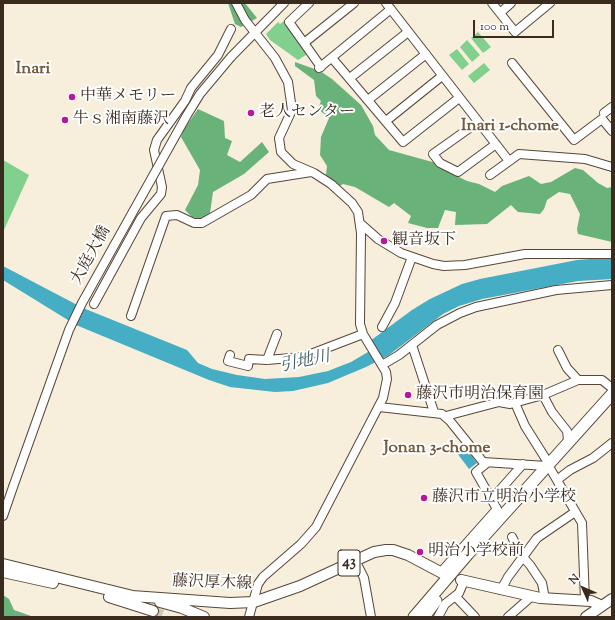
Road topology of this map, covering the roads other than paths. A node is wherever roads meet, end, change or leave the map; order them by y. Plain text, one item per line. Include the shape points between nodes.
1 (236, 3) edge
2 (284, 3) edge
3 (310, 3) edge
4 (354, 3) edge
5 (492, 3) edge
6 (510, 3) edge
7 (550, 3) edge
8 (388, 6) edge
9 (500, 13) junction
10 (231, 29) dead end
11 (408, 32) junction
12 (254, 33) junction
13 (304, 43) junction
14 (426, 54) junction
15 (332, 58) junction
16 (512, 63) dead end
17 (442, 76) junction
18 (350, 78) junction
19 (459, 98) junction
20 (368, 100) junction
21 (612, 107) edge
22 (604, 113) dead end
23 (386, 121) junction
24 (478, 122) junction
25 (612, 130) edge
26 (496, 144) junction
27 (509, 161) junction
28 (612, 167) edge
29 (311, 172) junction
30 (490, 175) dead end
31 (361, 224) junction
32 (612, 254) edge
33 (412, 257) junction
34 (612, 285) edge
35 (94, 304) dead end
36 (131, 316) dead end
37 (382, 327) dead end
38 (277, 334) dead end
39 (365, 337) junction
40 (412, 345) junction
41 (558, 350) dead end
42 (230, 356) dead end
43 (268, 360) junction
44 (382, 365) junction
45 (578, 380) junction
46 (612, 388) edge
47 (612, 394) edge
48 (543, 395) junction
49 (515, 403) junction
50 (612, 403) edge
51 (379, 407) junction
52 (434, 412) junction
53 (446, 416) junction
54 (565, 427) junction
55 (581, 428) junction
56 (612, 443) edge
57 (566, 445) junction
58 (487, 463) junction
59 (523, 464) junction
60 (551, 470) junction
61 (492, 499) junction
62 (575, 512) junction
63 (3, 516) edge
64 (512, 537) dead end
65 (524, 558) junction
66 (355, 560) junction
67 (3, 564) edge
68 (3, 572) edge
69 (443, 573) joint
70 (462, 581) joint
71 (501, 590) junction
72 (132, 596) junction
73 (532, 596) junction
74 (456, 597) junction
75 (544, 599) junction
76 (612, 599) edge
77 (254, 602) junction
78 (585, 602) junction
79 (602, 606) junction
80 (153, 611) tunnel mouth
81 (204, 617) edge
82 (249, 617) edge
83 (370, 617) edge
84 (414, 617) edge
85 (424, 617) edge
86 (438, 617) edge
87 (475, 617) edge
88 (508, 617) edge
89 (586, 617) edge

1 - 12 street
2 - 12 street, 大庭大橋
3 - 13 street via 289,22
4 - 13 street
5 - 9 street
6 - 9 street
7 - 9 street via 516,32
8 - 11 street
8 - 15 street
10 - 35 street via 218,55 190,88 185,101 157,140 154,150 162,187 161,194 141,218
11 - 14 street
11 - 18 street
12 - 29 street via 275,58 288,82 292,110 279,138 281,152 293,164
12 - 63 street, 大庭大橋, bridge via 200,94 82,303 69,330
13 - 15 street via 320,67
14 - 17 street
14 - 20 street
15 - 18 street
16 - 25 street via 574,140 602,119
17 - 19 street
17 - 23 street
18 - 20 street
19 - 23 street via 403,142
19 - 24 street
20 - 23 street
21 - 22 street
24 - 26 street
24 - 26 street via 433,154 440,163 458,172
26 - 27 street
27 - 28 street via 519,154 585,159
27 - 30 street
29 - 31 street via 331,184 352,203
29 - 36 street via 267,180 252,195 202,223 177,215 166,216
31 - 33 street via 388,246
31 - 39 street via 360,324
32 - 33 street via 525,254 454,266 433,264
33 - 37 street via 395,303
34 - 40 street via 556,290 476,307 437,325
38 - 43 street
39 - 43 street via 314,354
39 - 44 street
40 - 44 street
40 - 52 street
41 - 45 street via 567,368
42 - 43 street via 228,361 248,366 248,359
44 - 51 street via 387,383
45 - 46 street via 602,380
45 - 48 street
47 - 55 highway
48 - 49 street
48 - 54 street via 552,412
49 - 53 street via 499,402
49 - 60 street via 525,426
50 - 60 highway
51 - 52 street
51 - 77 street via 316,527 301,544 263,577 258,584
52 - 53 street
53 - 58 street via 483,462
54 - 55 street via 573,430
54 - 57 street via 568,435
55 - 57 highway
56 - 60 street via 593,458 570,470
57 - 60 highway
58 - 59 street
58 - 61 street via 476,472
59 - 60 street
59 - 61 street
60 - 62 street
60 - 84 highway
60 - 85 highway
61 - 69 street via 497,509
62 - 65 street via 537,538
62 - 78 street via 582,523
64 - 65 street
65 - 71 street
65 - 75 street via 542,583
66 - 69 main road, 藤沢厚木線 / 43 via 374,552 393,550
66 - 77 main road, 藤沢厚木線 / 43 via 300,586
66 - 83 street via 364,578
67 - 72 main road, 藤沢厚木線 / 43
68 - 80 main road via 112,598
70 - 71 main road
70 - 74 street
71 - 73 main road
72 - 77 main road, 藤沢厚木線 / 43 via 230,603
72 - 81 main road, 藤沢厚木線 / 43 via 172,605
73 - 75 main road
73 - 88 street
74 - 86 street via 445,604
74 - 87 street
75 - 78 main road
76 - 79 main road
77 - 82 street
78 - 79 main road via 592,601
79 - 89 main road

